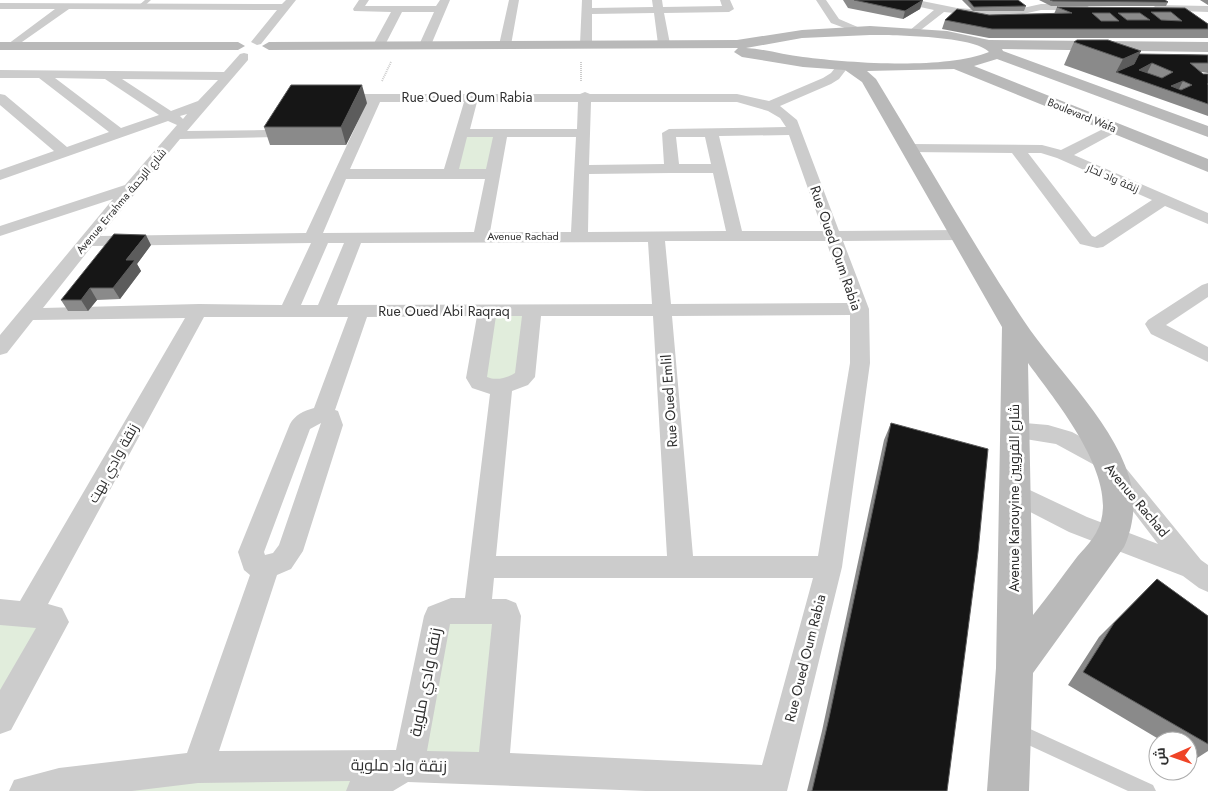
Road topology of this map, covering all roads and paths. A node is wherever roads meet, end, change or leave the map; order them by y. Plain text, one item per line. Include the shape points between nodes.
1 (364, 0) edge
2 (514, 0) edge
3 (725, 0) edge
4 (821, 0) edge
5 (901, 0) edge
6 (954, 0) edge
7 (1029, 0) edge
8 (1178, 0) edge
9 (71, 3) edge
10 (658, 3) edge
11 (4, 4) edge
12 (144, 4) edge
13 (215, 4) edge
14 (288, 4) edge
15 (443, 4) edge
16 (586, 5) edge
17 (1041, 7) junction
18 (1091, 8) edge
19 (1141, 8) edge
20 (1191, 8) junction
21 (398, 9) junction
22 (941, 9) junction
23 (1208, 9) edge
24 (966, 12) junction
25 (1208, 20) edge
26 (830, 26) junction
27 (914, 33) junction
28 (664, 44) junction
29 (379, 45) junction
30 (425, 45) junction
31 (505, 45) junction
32 (263, 47) junction
33 (1208, 47) edge
34 (4, 48) edge
35 (584, 48) junction
36 (766, 48) junction
37 (994, 50) junction
38 (238, 52) junction
39 (394, 54) junction
40 (1208, 54) edge
41 (956, 64) junction
42 (846, 66) junction
43 (920, 66) junction
44 (0, 74) edge
45 (42, 74) junction
46 (108, 75) junction
47 (228, 76) junction
48 (875, 92) junction
49 (583, 96) junction
50 (472, 97) junction
51 (0, 98) edge
52 (293, 98) edge
53 (320, 98) edge
54 (375, 98) junction
55 (204, 104) junction
56 (768, 106) junction
57 (170, 116) junction
58 (1113, 128) junction
59 (181, 130) junction
60 (711, 131) junction
61 (795, 131) junction
62 (584, 132) junction
63 (1208, 132) edge
64 (119, 133) junction
65 (462, 133) junction
66 (501, 133) junction
67 (908, 148) junction
68 (1016, 148) junction
69 (65, 153) junction
70 (1062, 156) junction
71 (1208, 166) edge
72 (721, 168) junction
73 (672, 169) junction
74 (582, 170) junction
75 (341, 174) junction
76 (450, 174) junction
77 (494, 174) junction
78 (0, 175) edge
79 (130, 188) junction
80 (1163, 200) junction
81 (1208, 219) edge
82 (1, 230) edge
83 (832, 235) junction
84 (960, 235) junction
85 (579, 236) junction
86 (656, 236) junction
87 (736, 236) junction
88 (481, 237) junction
89 (317, 238) junction
90 (355, 238) junction
91 (86, 242) junction
92 (1208, 289) edge
93 (860, 309) junction
94 (199, 310) junction
95 (289, 310) junction
96 (325, 310) junction
97 (488, 310) junction
98 (360, 311) junction
99 (532, 311) junction
100 (663, 311) junction
101 (28, 314) junction
102 (1015, 327) junction
103 (0, 348) edge
104 (1208, 356) edge
105 (502, 385) junction
106 (322, 415) junction
107 (1014, 430) junction
108 (1108, 462) junction
109 (1014, 492) junction
110 (1112, 537) junction
111 (681, 566) junction
112 (266, 567) junction
113 (484, 567) junction
114 (829, 567) junction
115 (1200, 574) edge
116 (477, 611) junction
117 (0, 612) edge
118 (27, 615) junction
119 (1015, 668) junction
120 (0, 719) edge
121 (1012, 728) junction
122 (409, 764) junction
123 (198, 767) junction
124 (493, 768) junction
125 (772, 786) edge
126 (60, 787) edge
127 (25, 791) edge
128 (362, 791) edge
129 (1008, 791) edge
130 (1147, 791) edge

1 - 21 street via 358,9
2 - 31 street
3 - 10 street via 729,9
4 - 26 street
5 - 22 street
6 - 24 street
7 - 17 street
8 - 20 street
9 - 11 street
9 - 12 street
9 - 34 street
10 - 16 street
10 - 28 street
12 - 13 street
13 - 14 street
14 - 32 street
15 - 21 street
15 - 30 street
16 - 35 street
17 - 18 street
17 - 24 street via 1014,13
19 - 20 street
20 - 23 street
20 - 25 street
21 - 29 street
22 - 24 street
22 - 27 street
26 - 27 street
26 - 36 street via 799,34
27 - 37 street via 972,40
28 - 35 street
28 - 36 street
29 - 30 street
29 - 32 street
30 - 31 street
31 - 35 street
32 - 38 street
32 - 39 street
33 - 37 street
34 - 38 street
35 - 36 street
35 - 39 street
35 - 49 path
36 - 42 street via 796,61
37 - 40 street
37 - 41 street via 983,61
37 - 63 street, Boulevard Wafa
38 - 47 street, Avenue Errahma شارع الرحمة
39 - 54 path
41 - 43 street
41 - 58 street, Boulevard Wafa
42 - 43 street
42 - 48 street via 868,79
42 - 56 street via 827,81
43 - 48 street
44 - 45 street
45 - 46 street
45 - 64 street
46 - 47 street
46 - 57 street
47 - 55 street, Avenue Errahma شارع الرحمة
48 - 67 street
49 - 50 street, Rue Oued Oum Rabia
49 - 56 street, Rue Oued Oum Rabia via 737,98
49 - 62 street
50 - 54 street, Rue Oued Oum Rabia
50 - 65 street
51 - 69 street
52 - 59 street via 270,134
53 - 54 street, Rue Oued Oum Rabia
54 - 75 street
55 - 57 street
55 - 59 street, Avenue Errahma شارع الرحمة
56 - 61 street, Rue Oued Oum Rabia via 787,117
57 - 59 street
57 - 64 street
58 - 70 street
58 - 71 street, Boulevard Wafa
59 - 79 street, Avenue Errahma شارع الرحمة
60 - 61 street
60 - 72 street
60 - 73 street via 668,133
61 - 83 street, Rue Oued Oum Rabia
62 - 66 street
62 - 74 street
64 - 69 street
65 - 66 street
65 - 76 street
66 - 77 street
67 - 68 street, زنقة واد لحار
67 - 84 street
68 - 70 street, زنقة واد لحار via 1042,149
68 - 80 street via 1092,244
69 - 78 street
70 - 80 street, زنقة واد لحار
72 - 73 street
72 - 87 street
73 - 74 street
74 - 85 street
75 - 76 street
75 - 89 street
76 - 77 street
77 - 88 street
79 - 82 street
79 - 91 street, Avenue Errahma شارع الرحمة
80 - 81 street, زنقة واد لحار
83 - 84 street, Avenue Rachad
83 - 87 street, Avenue Rachad
83 - 93 street, Rue Oued Oum Rabia
84 - 102 street
85 - 86 street, Avenue Rachad
85 - 88 street, Avenue Rachad
86 - 87 street, Avenue Rachad
86 - 100 street, Rue Oued Emlil
88 - 90 street, Avenue Rachad
89 - 90 street, Avenue Rachad
89 - 91 street, Avenue Rachad
89 - 95 street
90 - 96 street
91 - 101 street, Avenue Errahma شارع الرحمة
92 - 104 street via 1155,327
93 - 100 street, Rue Oued Abi Raqraq
93 - 114 street, Rue Oued Oum Rabia via 860,363
94 - 95 street, Rue Oued Abi Raqraq
94 - 101 street, Rue Oued Abi Raqraq
94 - 118 street, زنقة وادي بهت
95 - 96 street, Rue Oued Abi Raqraq
96 - 98 street, Rue Oued Abi Raqraq
97 - 98 street, Rue Oued Abi Raqraq
97 - 99 street, Rue Oued Abi Raqraq
97 - 105 street via 476,378 481,384
98 - 106 street
99 - 100 street, Rue Oued Abi Raqraq
99 - 105 street via 525,378
100 - 111 street, Rue Oued Emlil
101 - 103 street, Avenue Errahma شارع الرحمة
102 - 107 street, Avenue Karouyine شارع القرويين
102 - 108 street via 1087,423
105 - 113 street
106 - 112 street via 330,417 332,425 290,551 282,561
106 - 112 street via 310,417 302,424 251,552 257,566
107 - 108 street, Avenue Rachad via 1064,438
107 - 109 street, Avenue Karouyine شارع القرويين
108 - 110 street via 1117,488 1118,508
108 - 115 street, Avenue Rachad
109 - 110 street, Avenue Rachad via 1044,510
109 - 119 street, Avenue Karouyine شارع القرويين
110 - 115 street, Avenue Rachad
110 - 119 street
111 - 113 street
111 - 114 street
112 - 123 street
113 - 116 street
114 - 125 street, Rue Oued Oum Rabia
116 - 122 street, زنقة وادي ملوية via 451,611 438,616
116 - 124 street via 502,610 507,616
117 - 118 street
118 - 120 street via 52,617 55,622
119 - 121 street, Avenue Karouyine شارع القرويين
121 - 129 street, Avenue Karouyine شارع القرويين
121 - 130 lane
122 - 123 street, زنقة واد ملوية
122 - 124 street, زنقة واد ملوية
122 - 128 street
123 - 126 street, زنقة واد ملوية
124 - 125 street, زنقة واد ملوية
126 - 127 street, زنقة واد ملوية

